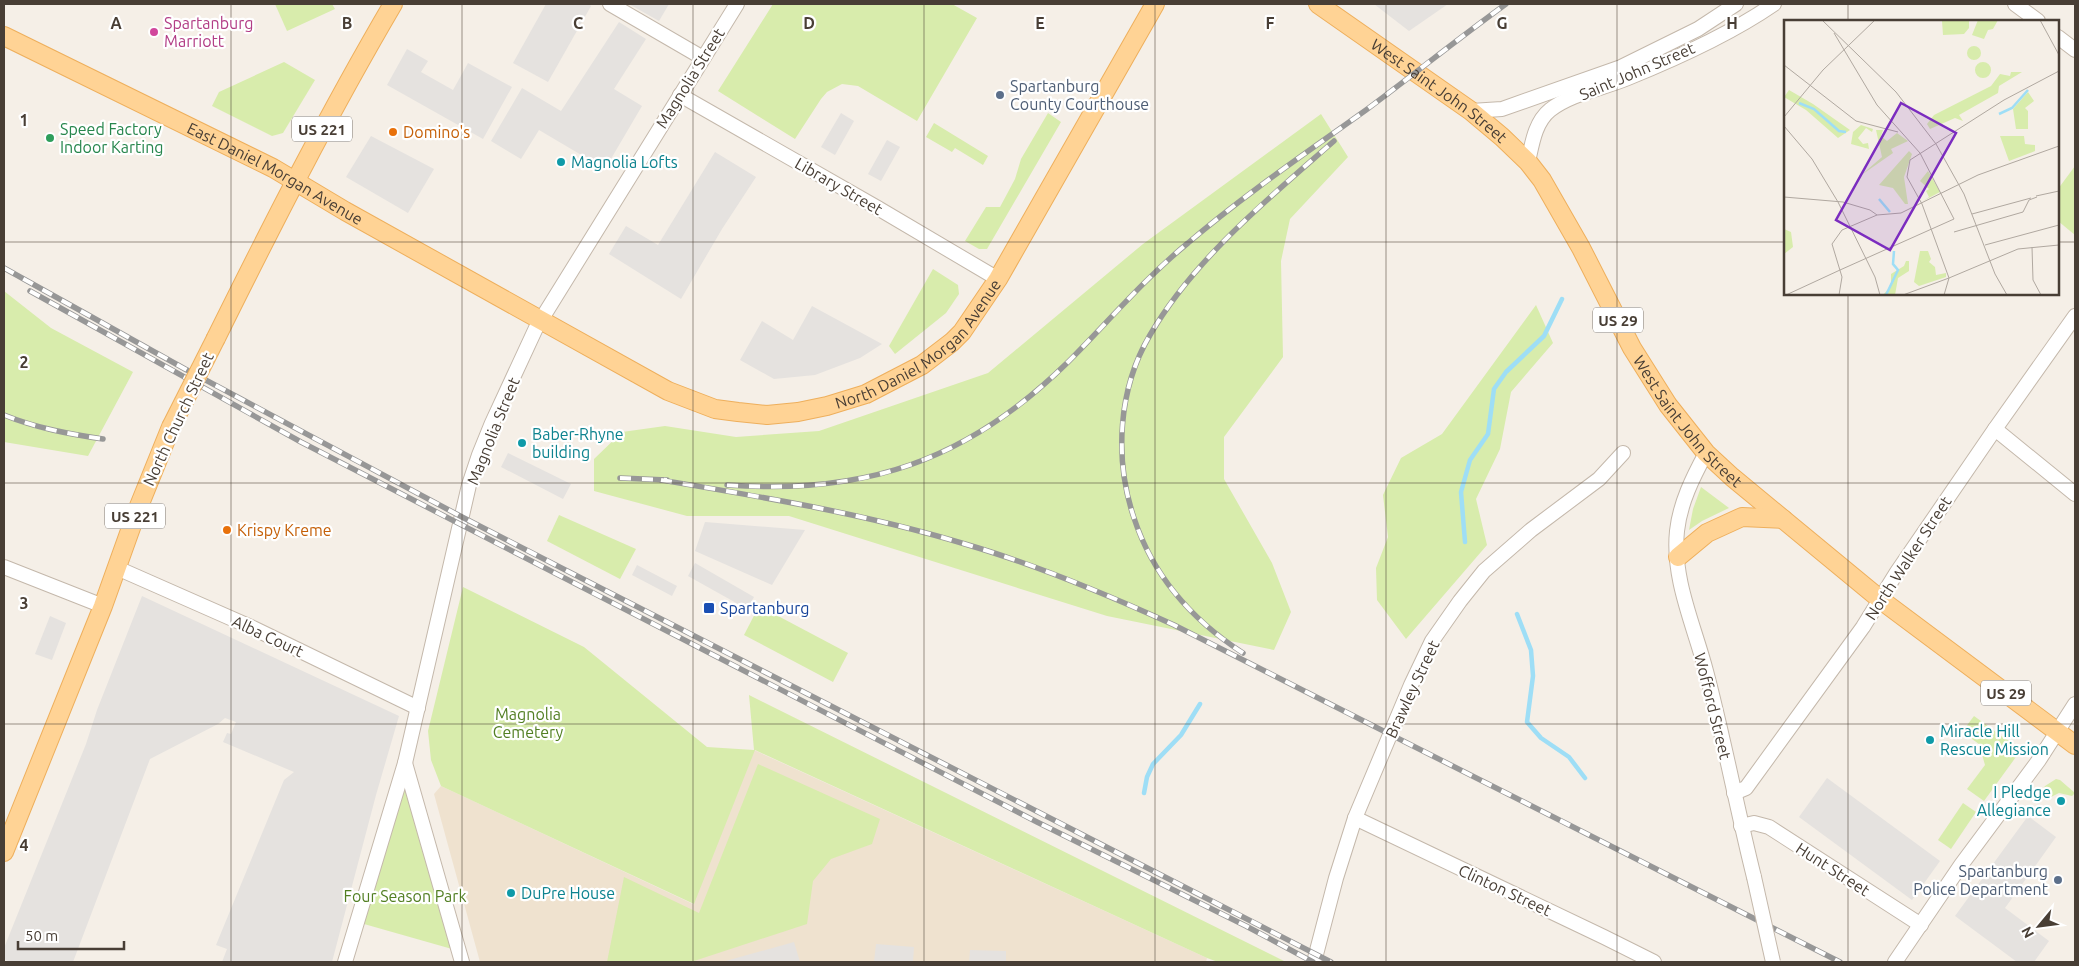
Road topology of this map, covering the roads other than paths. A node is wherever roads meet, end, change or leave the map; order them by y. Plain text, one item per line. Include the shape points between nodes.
1 (393, 4) edge
2 (610, 4) edge
3 (736, 4) edge
4 (1155, 4) edge
5 (1318, 4) edge
6 (1736, 4) edge
7 (1774, 4) edge
8 (2015, 4) edge
9 (2034, 20) edge
10 (4, 36) edge
11 (2059, 37) edge
12 (2075, 50) edge
13 (703, 58) junction
14 (680, 95) junction
15 (1471, 111) junction
16 (1528, 162) junction
17 (294, 180) junction
18 (998, 279) junction
19 (2075, 316) edge
20 (541, 320) junction
21 (1995, 429) junction
22 (1623, 453) dead end
23 (1706, 453) junction
24 (2075, 494) edge
25 (1783, 519) junction
26 (1678, 557) junction
27 (4, 566) edge
28 (117, 568) junction
29 (1881, 600) junction
30 (103, 606) junction
31 (2075, 704) edge
32 (418, 708) junction
33 (2057, 730) junction
34 (2075, 745) edge
35 (405, 763) junction
36 (1734, 792) junction
37 (1355, 818) junction
38 (1742, 826) junction
39 (4, 852) edge
40 (1921, 925) junction
41 (1896, 961) edge
42 (345, 962) edge
43 (462, 962) edge
44 (1314, 962) edge
45 (1654, 962) edge
46 (1773, 962) edge

1 - 17 main road, North Church Street / US 221
2 - 13 street
3 - 13 street, Magnolia Street
4 - 18 main road, North Daniel Morgan Avenue
5 - 15 main road, West Saint John Street / US 29
6 - 15 street, Saint John Street via 1698,29 1621,68 1502,109
7 - 16 street, Saint John Street via 1662,63 1567,100 1548,111 1534,134
8 - 9 street
10 - 17 main road, East Daniel Morgan Avenue
11 - 12 street
13 - 14 street, Magnolia Street
14 - 18 street, Library Street
14 - 20 street, Magnolia Street
15 - 16 main road, West Saint John Street / US 29
16 - 23 main road, West Saint John Street / US 29 via 1581,248 1632,348 1668,405
17 - 20 main road, East Daniel Morgan Avenue
17 - 28 main road, North Church Street / US 221, bridge via 170,427
18 - 20 main road, North Daniel Morgan Avenue via 962,332 922,365 866,394 827,406 767,415 715,408 689,400
19 - 21 street, North Walker Street
20 - 32 street, Magnolia Street via 492,423 471,479
21 - 24 street
21 - 29 street, North Walker Street
22 - 37 street, Brawley Street via 1599,479 1507,549 1460,601 1432,641 1417,670
23 - 25 main road, West Saint John Street / US 29
23 - 26 street, Wofford Street via 1681,511 1677,531
25 - 26 main road via 1742,517 1707,532
25 - 29 main road, West Saint John Street / US 29
26 - 36 street, Wofford Street via 1679,578 1706,672
27 - 30 street
28 - 30 main road, North Church Street / US 221
28 - 32 street, Alba Court via 253,628
29 - 33 main road, West Saint John Street / US 29
29 - 36 street, North Walker Street via 1746,788
30 - 39 main road, North Church Street / US 221
31 - 33 street
32 - 35 street, Magnolia Street
33 - 34 main road, West Saint John Street / US 29
33 - 40 street
35 - 42 street, Magnolia Street
35 - 43 street
36 - 38 street, Wofford Street
37 - 44 street, Brawley Street
37 - 45 street, Clinton Street
38 - 40 street, Hunt Street via 1754,823 1769,827
38 - 46 street, Wofford Street, bridge
40 - 41 street

